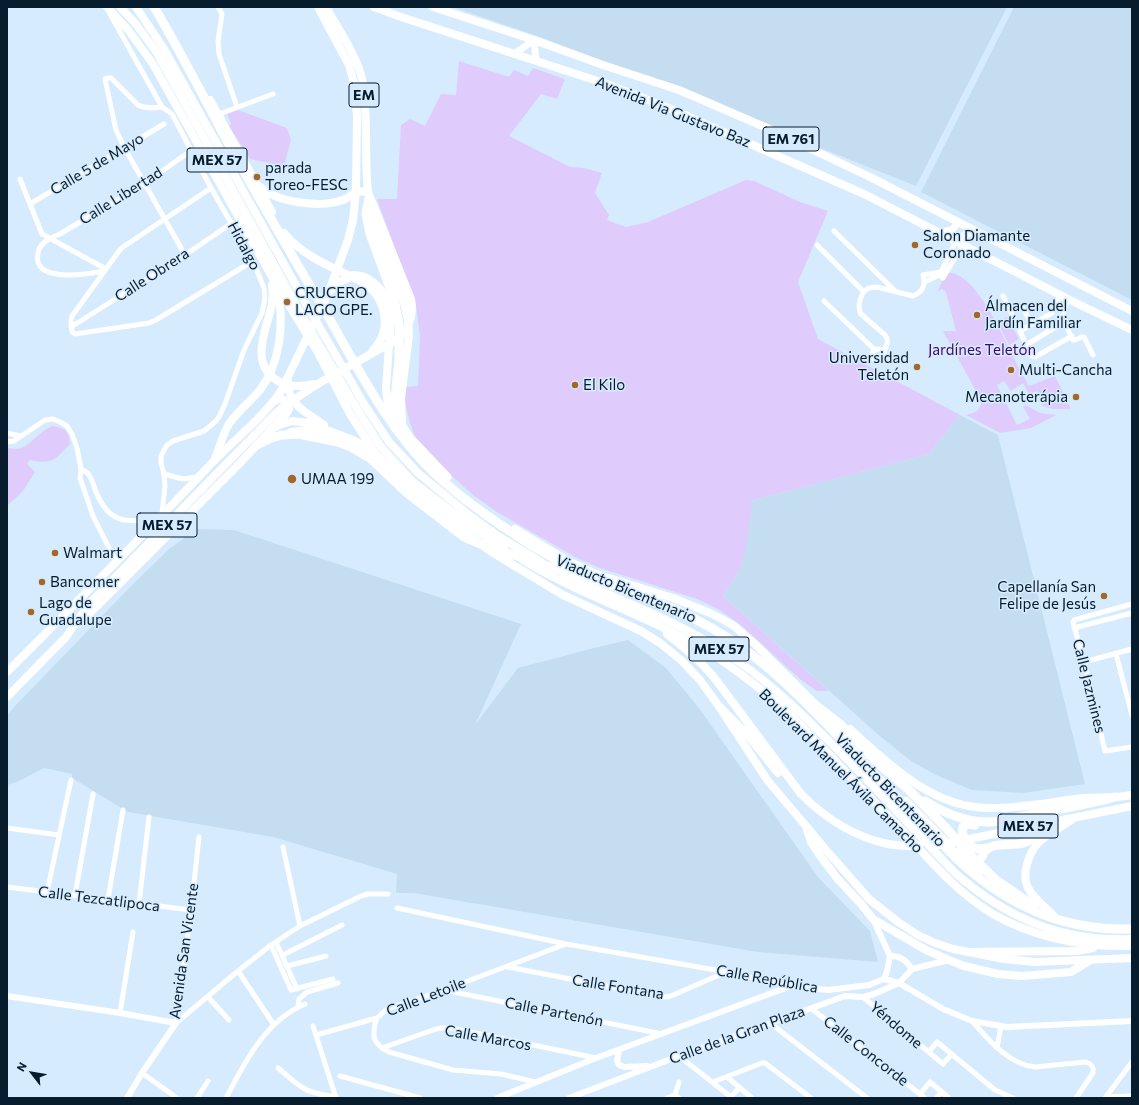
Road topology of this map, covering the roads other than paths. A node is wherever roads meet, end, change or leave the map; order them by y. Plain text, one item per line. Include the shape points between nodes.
1 (107, 7) edge
2 (120, 7) edge
3 (136, 7) edge
4 (154, 7) edge
5 (158, 7) edge
6 (218, 7) edge
7 (318, 7) edge
8 (326, 7) edge
9 (374, 7) edge
10 (433, 7) edge
11 (534, 40) junction
12 (514, 54) junction
13 (536, 61) junction
14 (353, 64) junction
15 (361, 75) junction
16 (353, 77) junction
17 (273, 94) dead end
18 (162, 107) junction
19 (237, 107) junction
20 (222, 113) dead end
21 (164, 124) dead end
22 (124, 147) junction
23 (192, 150) junction
24 (20, 179) dead end
25 (145, 183) junction
26 (254, 184) junction
27 (211, 188) junction
28 (356, 192) junction
29 (369, 195) junction
30 (30, 204) junction
31 (164, 220) junction
32 (232, 223) junction
33 (958, 223) junction
34 (834, 231) dead end
35 (940, 232) junction
36 (977, 232) junction
37 (284, 233) junction
38 (49, 238) junction
39 (960, 242) junction
40 (817, 245) dead end
41 (185, 255) junction
42 (253, 261) junction
43 (105, 270) junction
44 (269, 272) junction
45 (942, 274) junction
46 (353, 276) junction
47 (925, 282) junction
48 (276, 284) junction
49 (389, 288) junction
50 (864, 292) junction
51 (896, 292) junction
52 (1060, 295) junction
53 (327, 296) junction
54 (1002, 296) dead end
55 (1068, 299) junction
56 (824, 301) dead end
57 (1022, 307) dead end
58 (1132, 311) edge
59 (1064, 322) junction
60 (303, 323) junction
61 (1032, 324) junction
62 (71, 327) junction
63 (1132, 330) edge
64 (1020, 331) junction
65 (1072, 336) junction
66 (1026, 345) junction
67 (875, 350) junction
68 (884, 352) junction
69 (371, 353) junction
70 (1093, 355) dead end
71 (291, 372) junction
72 (321, 382) junction
73 (275, 401) junction
74 (390, 416) junction
75 (329, 430) junction
76 (270, 431) junction
77 (314, 431) junction
78 (7, 434) edge
79 (286, 434) junction
80 (20, 436) junction
81 (406, 438) junction
82 (333, 441) junction
83 (7, 442) edge
84 (257, 445) junction
85 (364, 450) junction
86 (375, 453) junction
87 (213, 462) junction
88 (81, 469) junction
89 (164, 474) junction
90 (200, 476) junction
91 (160, 517) junction
92 (501, 526) junction
93 (116, 562) junction
94 (634, 593) junction
95 (1132, 604) edge
96 (1132, 613) edge
97 (656, 625) junction
98 (1074, 628) junction
99 (66, 637) junction
100 (1132, 649) edge
101 (1116, 654) junction
102 (1084, 662) junction
103 (7, 672) edge
104 (797, 694) junction
105 (7, 697) edge
106 (810, 699) junction
107 (718, 705) junction
108 (1132, 715) edge
109 (1132, 747) edge
110 (71, 780) dead end
111 (909, 790) junction
112 (94, 794) dead end
113 (800, 794) junction
114 (1132, 795) edge
115 (1115, 797) junction
116 (1132, 806) edge
117 (123, 810) dead end
118 (149, 817) dead end
119 (1019, 817) junction
120 (1074, 818) junction
121 (806, 825) junction
122 (7, 828) edge
123 (59, 835) junction
124 (199, 837) dead end
125 (283, 847) dead end
126 (988, 848) junction
127 (963, 850) junction
128 (982, 857) junction
129 (968, 860) joint
130 (997, 879) junction
131 (7, 887) edge
132 (47, 892) junction
133 (388, 894) dead end
134 (75, 895) junction
135 (108, 900) junction
136 (139, 904) junction
137 (397, 908) dead end
138 (191, 910) junction
139 (1040, 911) junction
140 (1053, 915) junction
141 (873, 919) junction
142 (342, 925) dead end
143 (300, 926) junction
144 (1132, 926) edge
145 (1132, 929) edge
146 (133, 932) dead end
147 (1132, 939) edge
148 (274, 944) junction
149 (566, 944) junction
150 (1101, 946) junction
151 (1132, 946) edge
152 (968, 952) junction
153 (283, 955) junction
154 (326, 956) dead end
155 (890, 956) junction
156 (1132, 958) edge
157 (949, 960) junction
158 (1091, 960) junction
159 (287, 966) junction
160 (506, 967) junction
161 (912, 969) junction
162 (238, 971) junction
163 (727, 972) junction
164 (332, 979) dead end
165 (884, 979) junction
166 (338, 983) dead end
167 (899, 983) junction
168 (791, 986) junction
169 (294, 989) junction
170 (444, 990) junction
171 (7, 996) edge
172 (208, 997) junction
173 (863, 997) junction
174 (305, 1004) dead end
175 (298, 1007) junction
176 (812, 1009) junction
177 (120, 1013) junction
178 (377, 1018) junction
179 (229, 1020) dead end
180 (972, 1021) junction
181 (1132, 1021) edge
182 (176, 1023) junction
183 (770, 1023) junction
184 (274, 1025) junction
185 (313, 1026) dead end
186 (1001, 1026) junction
187 (663, 1034) junction
188 (316, 1035) junction
189 (382, 1048) junction
190 (997, 1048) junction
191 (619, 1050) junction
192 (929, 1052) junction
193 (952, 1054) junction
194 (679, 1056) junction
195 (596, 1058) junction
196 (1132, 1062) edge
197 (653, 1066) junction
198 (278, 1068) dead end
199 (142, 1073) junction
200 (340, 1076) dead end
201 (727, 1077) junction
202 (208, 1081) dead end
203 (535, 1082) junction
204 (679, 1082) dead end
205 (713, 1082) junction
206 (739, 1088) junction
207 (942, 1092) junction
208 (920, 1094) junction
209 (677, 1096) edge
210 (1132, 1096) edge
211 (336, 1097) edge
212 (1105, 1097) edge
213 (127, 1098) edge
214 (177, 1098) edge
215 (197, 1098) edge
216 (226, 1098) edge
217 (420, 1098) edge
218 (497, 1098) edge
219 (568, 1098) edge
220 (667, 1098) edge
221 (752, 1098) edge
222 (811, 1098) edge
223 (867, 1098) edge
224 (925, 1098) edge
225 (936, 1098) edge
226 (949, 1098) edge
227 (1013, 1098) edge
228 (1076, 1098) edge

1 - 18 street, Hidalgo
1 - 44 main road, MEX 57 via 129,31 153,64
2 - 60 main road, MEX 57 via 157,53
3 - 147 main road, Boulevard Manuel Ávila Camacho / MEX 57 via 164,49 364,404 389,442 418,473 498,536 573,579 699,637 768,684 859,771 954,872 997,905 1048,928 1075,935 1117,940
4 - 26 highway, Viaducto Bicentenario
5 - 26 main road, Boulevard Manuel Ávila Camacho / MEX 57
6 - 19 street via 222,14 219,54
7 - 14 main road, EM
8 - 14 main road, EM
9 - 12 main road, Avenida Via Gustavo Baz
10 - 11 main road, Avenida Via Gustavo Baz / EM 761
11 - 12 main road
11 - 13 main road
11 - 33 main road, Avenida Via Gustavo Baz / EM 761 via 679,90 782,135
12 - 13 main road, Avenida Via Gustavo Baz
13 - 35 main road, Avenida Via Gustavo Baz via 607,84 671,109 864,194
14 - 15 main road, EM
14 - 16 main road, EM
15 - 16 main road via 356,73
15 - 29 main road, EM
16 - 28 main road, EM via 357,116
17 - 19 street
18 - 22 street via 145,108 138,105 111,78 107,78 105,82 116,130
18 - 23 street, Hidalgo via 172,114
19 - 20 street
21 - 22 street, Calle 5 de Mayo
22 - 25 street
22 - 30 street, Calle 5 de Mayo
23 - 25 street, Calle Libertad
23 - 27 street, Hidalgo
24 - 30 street
25 - 31 street
25 - 38 street, Calle Libertad
26 - 28 main road via 276,197 307,203 339,201
26 - 37 main road, Boulevard Manuel Ávila Camacho / MEX 57
26 - 92 highway, Viaducto Bicentenario via 396,429 433,472 462,498
27 - 31 street
27 - 32 street, Hidalgo
28 - 29 main road
28 - 53 main road via 348,240
29 - 49 highway via 366,213 370,234
29 - 69 main road via 411,299 412,310 406,329 396,340
29 - 81 main road via 373,221 408,320 401,405
30 - 38 street via 41,232
31 - 41 street
31 - 43 street via 123,247
32 - 41 street, Calle Obrera
32 - 42 street, Hidalgo
33 - 35 main road via 952,230
33 - 36 main road, Avenida Via Gustavo Baz / EM 761
34 - 51 street
35 - 39 main road, Avenida Via Gustavo Baz
36 - 39 main road via 965,233
36 - 58 main road, Avenida Via Gustavo Baz / EM 761
37 - 69 main road via 302,251 366,284 375,292 381,302 385,318 378,345
37 - 74 main road, Boulevard Manuel Ávila Camacho
38 - 43 street
38 - 43 street via 40,246 37,255 44,270 71,275
39 - 45 street
39 - 52 main road, Avenida Via Gustavo Baz
40 - 50 street
41 - 62 street, Calle Obrera
42 - 62 street via 149,323 75,334
42 - 89 street, Hidalgo via 264,288 264,303 226,404 210,427 167,445 161,456
43 - 62 street via 72,316
44 - 48 main road, MEX 57
44 - 72 main road via 273,297 262,344 264,365 276,379 288,385 305,386
45 - 47 street
45 - 47 street via 923,275
46 - 49 main road via 372,276
46 - 53 main road via 336,285
46 - 74 main road via 366,277 377,285 386,297 390,309 392,321 386,389
47 - 51 street via 920,291 913,296
48 - 60 main road
48 - 87 main road via 280,304 280,327 273,365 259,391 228,427
49 - 92 highway via 396,307 400,332 395,403 397,415 405,432 445,475
50 - 51 street via 877,287
50 - 68 street via 859,310 887,338
52 - 55 main road, Avenida Via Gustavo Baz
52 - 61 street via 1052,313
53 - 71 main road
54 - 64 street
55 - 59 street via 1062,316
55 - 63 main road, Avenida Via Gustavo Baz
56 - 67 street
57 - 61 street
59 - 65 street
59 - 66 street
60 - 86 main road via 350,414
60 - 97 main road, Boulevard Manuel Ávila Camacho / MEX 57 via 318,342 381,447 412,481 494,543 524,561 572,587
61 - 64 street
64 - 66 street
65 - 66 street via 1035,357 1030,355
65 - 70 street via 1074,340 1084,337
67 - 68 street via 880,349
67 - 68 street via 872,356 876,361 883,359
69 - 72 main road, MEX 57
71 - 73 main road
71 - 75 main road via 288,385 293,401
72 - 99 main road, MEX 57 via 273,416 89,604
73 - 76 main road via 279,398 286,400 289,409
73 - 87 main road
74 - 81 main road, Boulevard Manuel Ávila Camacho
75 - 76 main road via 297,421 282,424
75 - 85 main road via 353,440
76 - 84 main road
77 - 79 main road via 299,430
77 - 82 highway
77 - 85 main road
78 - 80 street
79 - 82 highway
79 - 84 highway
80 - 83 street via 14,441
80 - 88 street via 45,420 53,419 60,422 67,426 72,434
81 - 106 main road, Boulevard Manuel Ávila Camacho via 429,464 472,502 566,560 596,574 672,598 734,626
82 - 85 highway
84 - 99 main road
85 - 86 main road
85 - 94 highway via 412,497 469,540 570,573 600,586
86 - 107 main road via 408,487 490,552 563,595 641,631 660,643 700,680
87 - 90 main road, MEX 57
88 - 91 street via 89,474 101,503 114,516 137,521
88 - 93 street via 80,478 93,516
89 - 90 street via 183,478
89 - 91 street, Hidalgo via 165,486
90 - 91 main road, MEX 57
91 - 93 main road, MEX 57
92 - 94 highway, Viaducto Bicentenario via 552,558 595,579
93 - 103 main road, MEX 57
94 - 104 highway, Viaducto Bicentenario via 693,618 729,638 759,660
95 - 98 street, Calle Jazmines via 1073,621
96 - 98 street
97 - 113 main road, MEX 57 via 703,664
97 - 150 main road, Boulevard Manuel Ávila Camacho / MEX 57 via 722,660 780,706 956,887 976,902 1001,918 1033,932 1065,941
98 - 102 street, Calle Jazmines
99 - 105 main road, MEX 57
100 - 101 street
101 - 102 street
101 - 108 street
102 - 109 street, Calle Jazmines via 1105,751
104 - 111 highway via 840,724
104 - 145 highway, Viaducto Bicentenario via 958,860 984,882 1017,903 1051,918 1086,927
106 - 115 main road via 835,716 889,764 915,783 930,792 966,806 1011,808 1085,798
106 - 127 main road, Boulevard Manuel Ávila Camacho via 886,780
107 - 113 main road
107 - 121 main road via 768,781
110 - 123 street
111 - 119 highway via 947,814 966,819 991,821
111 - 127 highway
112 - 134 street
113 - 120 main road, MEX 57 via 833,821 851,831 888,844 907,846 934,846
114 - 115 main road
115 - 119 highway
116 - 120 main road, MEX 57
117 - 135 street
118 - 136 street
119 - 126 highway via 994,825 968,824 963,827 962,834 967,842 978,849
120 - 126 highway via 1057,824 1024,843
120 - 140 main road via 1039,842 1026,869 1027,886
121 - 141 main road via 811,842 820,855
121 - 152 main road via 869,899 898,922 935,943
122 - 123 street
123 - 132 street
124 - 138 street, Avenida San Vicente
125 - 143 street
126 - 128 highway
127 - 128 highway
127 - 129 highway
127 - 130 highway
127 - 139 main road, Boulevard Manuel Ávila Camacho via 976,873 1008,896
128 - 130 highway
129 - 130 main road via 981,872
130 - 139 highway
131 - 132 street, Calle Tezcatlipoca
132 - 134 street, Calle Tezcatlipoca
133 - 143 street via 361,896
134 - 135 street, Calle Tezcatlipoca
135 - 136 street, Calle Tezcatlipoca
136 - 138 street, Calle Tezcatlipoca
137 - 149 street, Calle República
138 - 182 street, Avenida San Vicente
139 - 140 main road, Boulevard Manuel Ávila Camacho
140 - 144 main road, Boulevard Manuel Ávila Camacho via 1094,924
141 - 155 street
141 - 157 main road via 926,950
142 - 153 street
143 - 148 street
146 - 177 street
148 - 153 street
148 - 162 street
148 - 169 street
149 - 160 street, Calle Letoile
149 - 163 street, Calle República
150 - 151 main road, Boulevard Manuel Ávila Camacho / MEX 57
150 - 152 main road via 1077,951
152 - 158 main road via 1004,960
153 - 159 street
154 - 159 street
155 - 161 street via 903,959
155 - 165 street
156 - 158 main road
157 - 158 main road via 998,974 1022,976 1071,972
157 - 161 street
159 - 169 street
160 - 163 street, Calle Fontana via 664,997
160 - 170 street, Calle Letoile
161 - 167 street, Calle de la Gran Plaza
162 - 172 street
162 - 184 street
163 - 168 street, Calle República
164 - 169 street
165 - 167 street
165 - 168 street, Calle República via 869,985 828,990
166 - 175 street via 307,992 300,999
167 - 173 street, Calle de la Gran Plaza
167 - 180 street via 943,1009
168 - 187 street, Calle de la Gran Plaza
170 - 178 street, Calle Letoile via 387,1009
170 - 187 street, Calle Partenón
171 - 177 street
172 - 179 street
172 - 182 street
173 - 176 street, Calle de la Gran Plaza via 845,996
173 - 192 street, Yéndome
174 - 175 street
175 - 184 street
176 - 183 street, Calle de la Gran Plaza
176 - 208 street, Calle Concorde
177 - 182 street
178 - 188 street
178 - 189 street, Calle Letoile via 374,1037
180 - 186 street
180 - 190 street
181 - 186 street
182 - 199 street, Avenida San Vicente
183 - 194 street, Calle de la Gran Plaza
183 - 223 street
184 - 216 street via 246,1059
185 - 188 street
186 - 190 street
187 - 191 street, Calle de la Gran Plaza
188 - 211 street
189 - 195 street, Calle Marcos via 433,1030 451,1028
189 - 203 street via 453,1070 501,1074
190 - 228 street via 1028,1066 1089,1063 1093,1066 1093,1073
191 - 195 street, Calle de la Gran Plaza
191 - 197 street via 617,1061 621,1067
192 - 193 street, Yéndome via 943,1064
192 - 193 street, Yéndome via 937,1042
193 - 227 street, Yéndome via 996,1090
194 - 197 street, Calle de la Gran Plaza
194 - 205 street
195 - 203 street, Calle de la Gran Plaza
196 - 212 street
197 - 219 street, Calle de la Gran Plaza
198 - 211 street via 307,1090
199 - 213 street, Avenida San Vicente
199 - 214 street
200 - 217 street
201 - 205 street
201 - 206 street
201 - 222 street via 765,1063
202 - 215 street
203 - 218 street, Calle de la Gran Plaza
204 - 209 street
205 - 206 street via 731,1097
206 - 221 street
207 - 208 street, Calle Concorde via 930,1082
207 - 225 street
207 - 226 street, Calle Concorde
208 - 224 street, Calle Concorde
209 - 220 street
210 - 212 street

